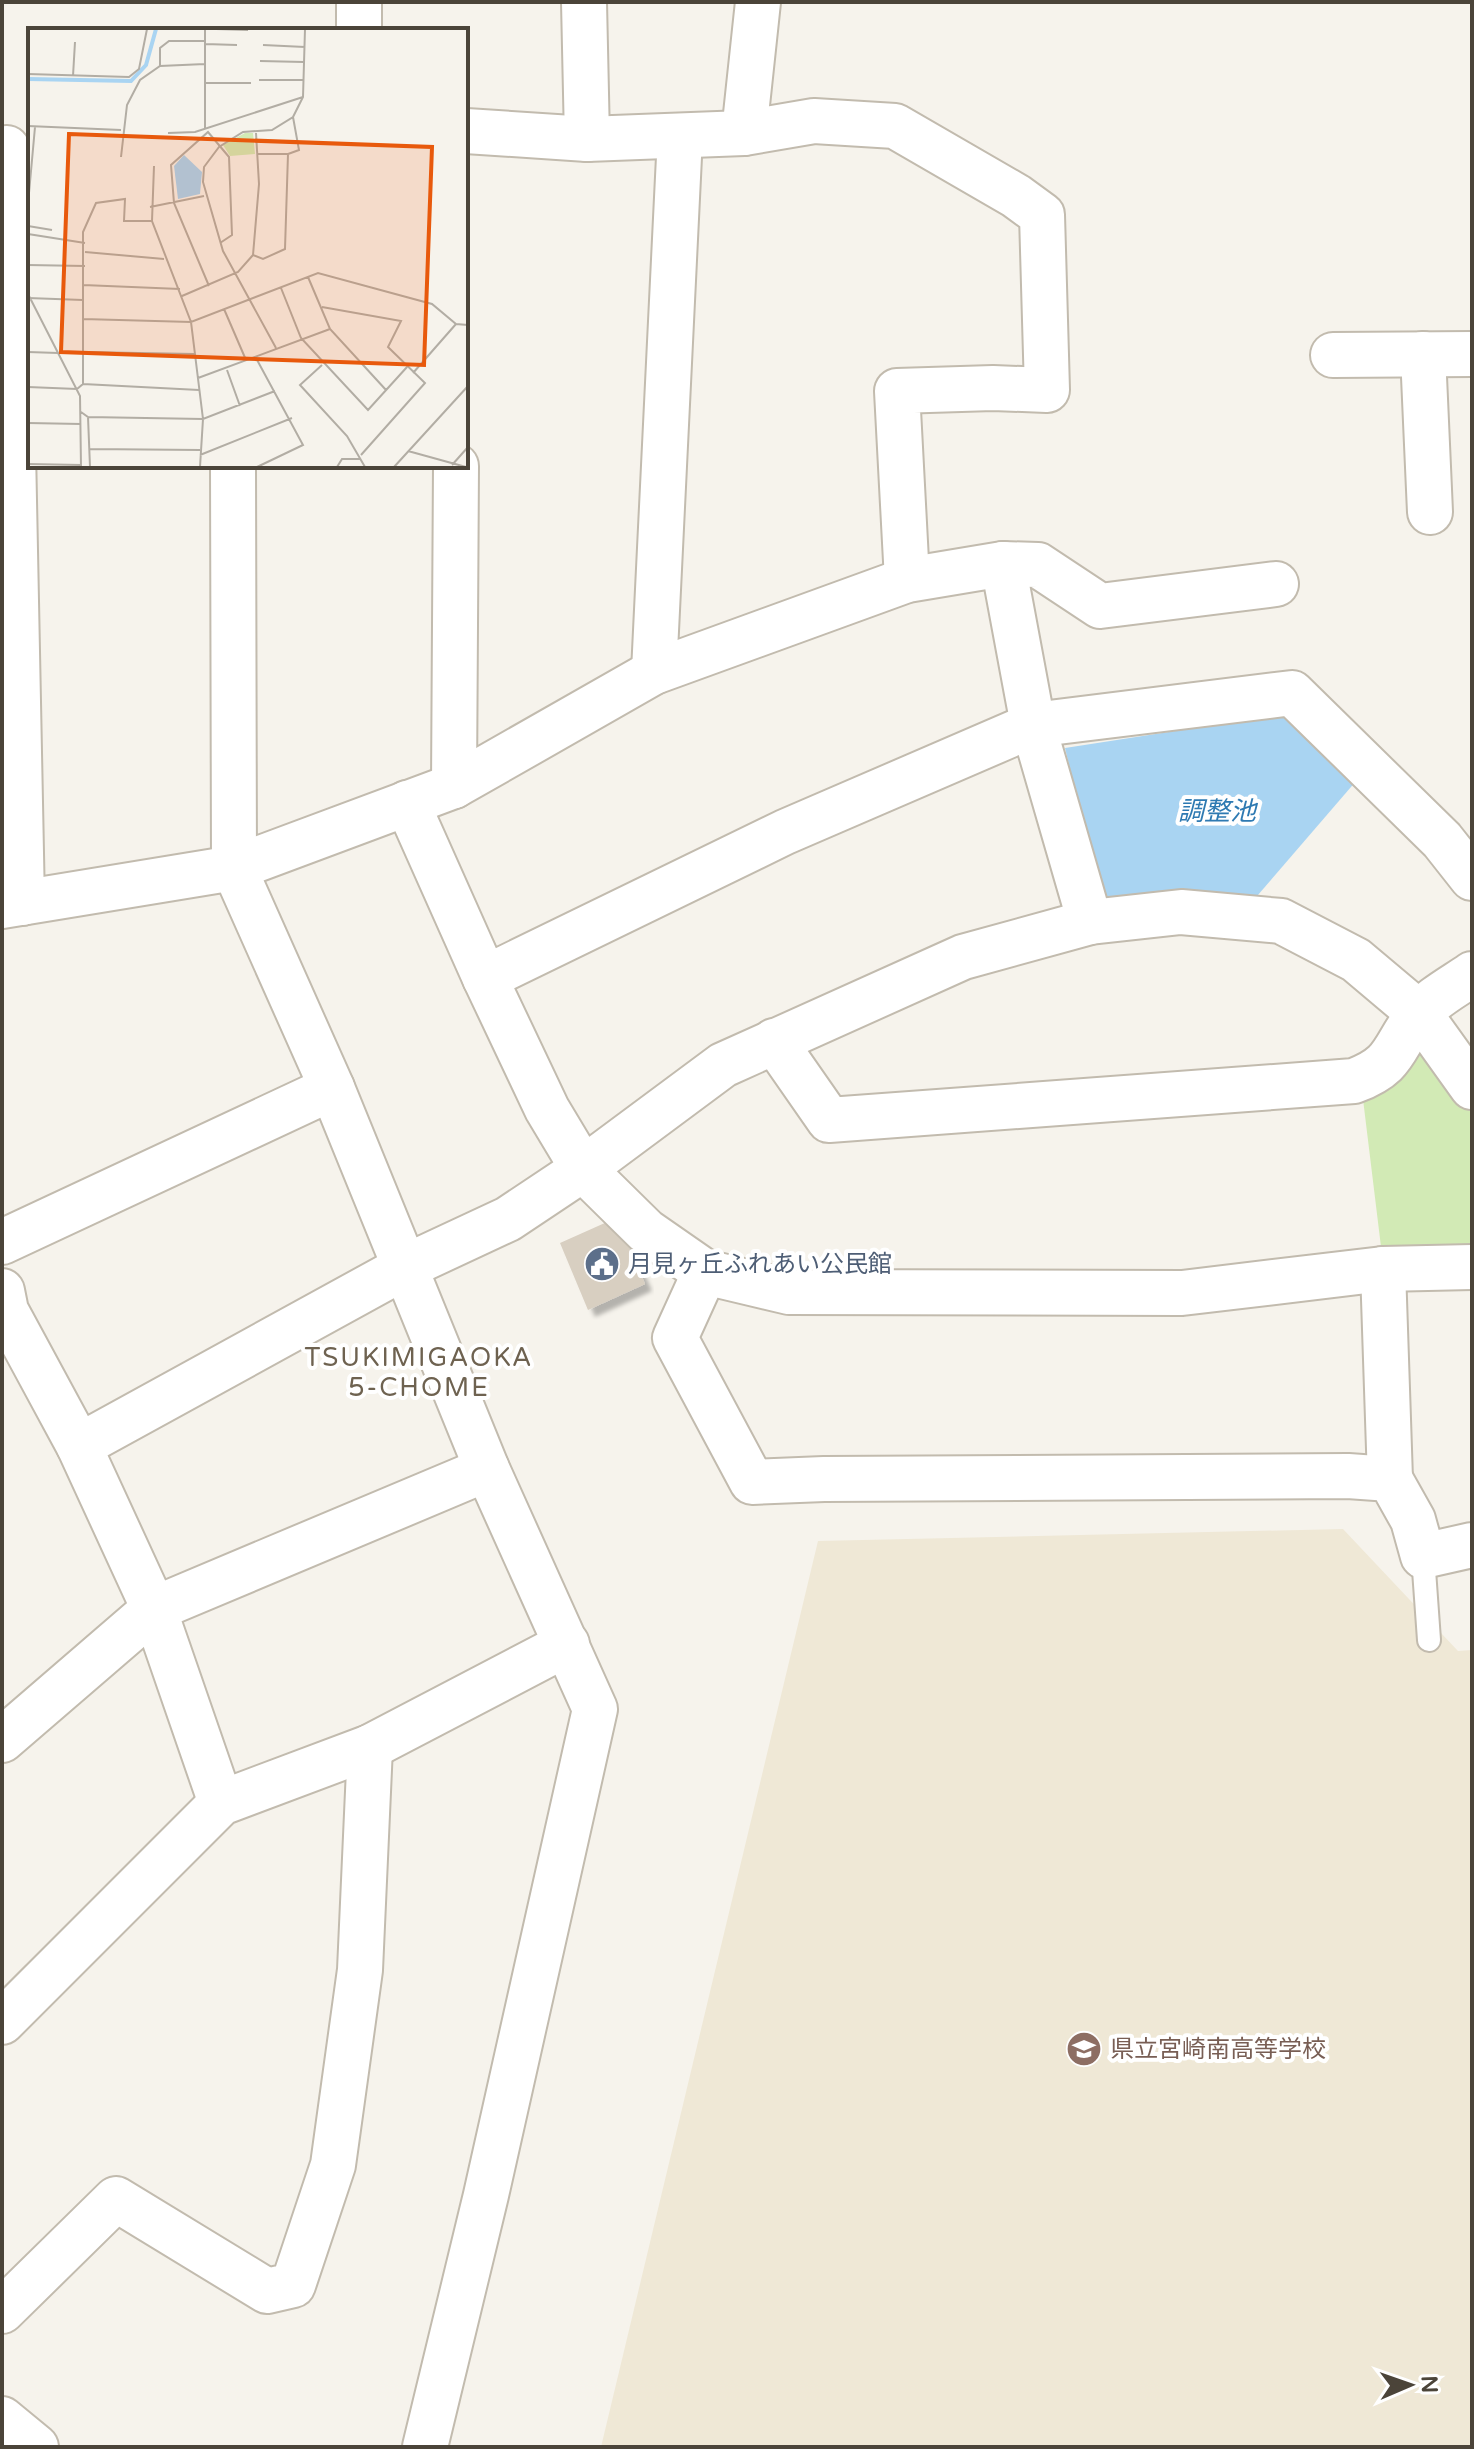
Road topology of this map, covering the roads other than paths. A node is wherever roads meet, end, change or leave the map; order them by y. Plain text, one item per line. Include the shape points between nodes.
1 (359, 2) edge
2 (584, 2) edge
3 (758, 2) edge
4 (359, 28) edge
5 (468, 131) edge
6 (744, 133) junction
7 (680, 136) junction
8 (587, 139) junction
9 (13, 148) edge
10 (1423, 354) junction
11 (1472, 354) edge
12 (1333, 355) dead end
13 (233, 468) edge
14 (456, 468) edge
15 (1430, 512) dead end
16 (1003, 564) junction
17 (907, 580) junction
18 (1276, 584) dead end
19 (654, 672) junction
20 (1033, 725) junction
21 (454, 786) junction
22 (407, 803) junction
23 (234, 868) junction
24 (1472, 878) edge
25 (12, 905) edge
26 (1090, 922) junction
27 (1472, 974) edge
28 (485, 978) junction
29 (1419, 1013) junction
30 (774, 1041) junction
31 (1472, 1087) edge
32 (332, 1088) junction
33 (583, 1169) junction
34 (2, 1242) edge
35 (405, 1267) junction
36 (1472, 1267) edge
37 (1383, 1269) junction
38 (705, 1272) junction
39 (3, 1305) edge
40 (79, 1446) junction
41 (487, 1469) junction
42 (1390, 1479) junction
43 (1472, 1545) edge
44 (1423, 1556) junction
45 (154, 1609) junction
46 (1429, 1640) dead end
47 (567, 1644) junction
48 (2, 1740) edge
49 (370, 1747) junction
50 (221, 1803) junction
51 (2, 2022) edge
52 (2, 2311) edge
53 (2, 2419) edge
54 (36, 2447) edge
55 (425, 2447) edge

1 - 4 street
2 - 8 street
3 - 6 street
5 - 8 street
6 - 7 street
6 - 17 street via 814,121 895,126 1042,215 1047,390 897,391
7 - 8 street
7 - 19 street
9 - 25 street
10 - 11 street
10 - 12 street
10 - 15 street
13 - 23 street
14 - 21 street
16 - 17 street
16 - 18 street via 1038,565 1100,606
16 - 20 street
17 - 19 street
19 - 21 street
20 - 24 street via 1292,693 1442,840
20 - 26 street
20 - 28 street via 785,832
21 - 22 street
22 - 23 street
22 - 28 street
23 - 25 street
23 - 32 street
26 - 29 street via 1181,912 1281,921 1356,960
26 - 30 street via 963,957
27 - 29 street
28 - 33 street via 547,1109
29 - 30 street via 1389,1062 1354,1081 829,1120
29 - 31 street
30 - 33 street via 723,1065
32 - 34 street
32 - 35 street
33 - 35 street via 508,1219
33 - 38 street via 646,1231
35 - 40 street
35 - 41 street
36 - 37 street
37 - 38 street via 1182,1293 789,1292
37 - 42 street
38 - 42 street via 675,1338 752,1482
39 - 40 street
40 - 45 street
41 - 45 street
41 - 47 street
42 - 44 street via 1413,1520
43 - 44 street
44 - 46 lane
45 - 48 street
45 - 50 street
47 - 49 street
47 - 55 street via 595,1709
49 - 50 street
49 - 52 street via 360,1970 333,2165 293,2285 267,2291 116,2199
50 - 51 street
53 - 54 street

